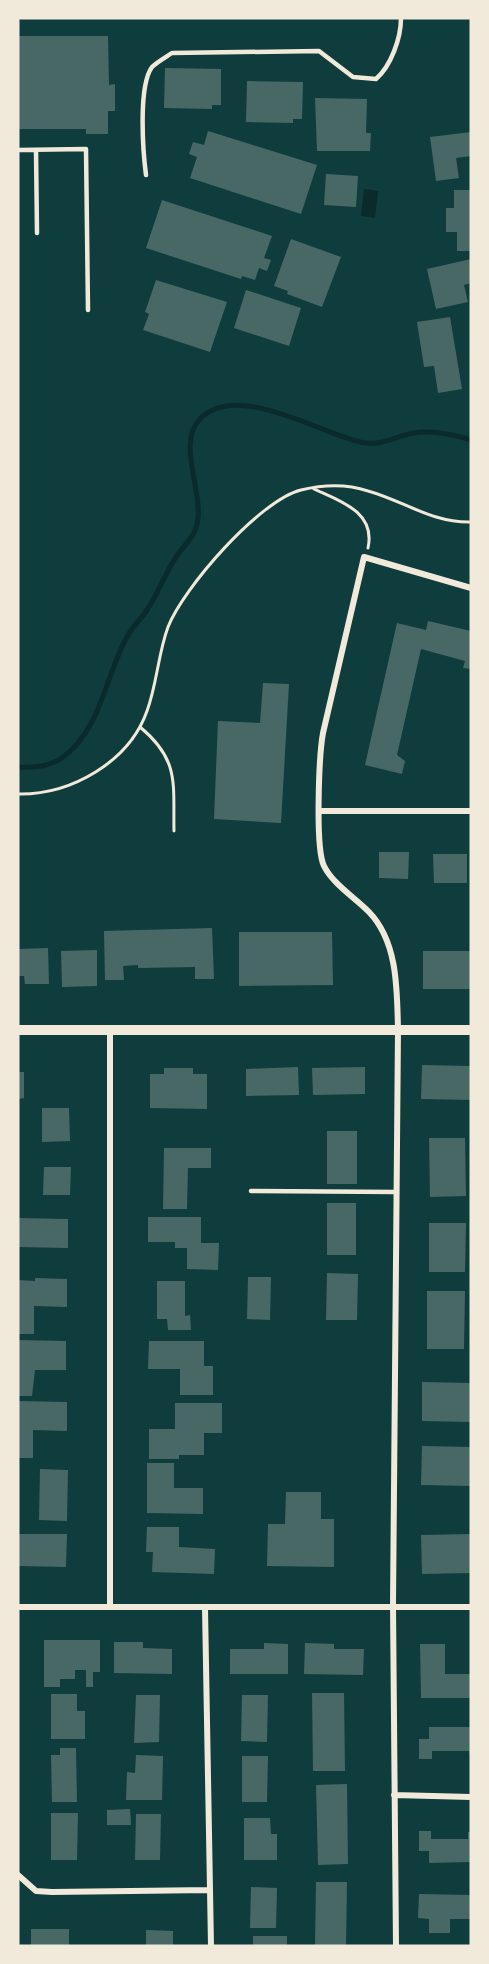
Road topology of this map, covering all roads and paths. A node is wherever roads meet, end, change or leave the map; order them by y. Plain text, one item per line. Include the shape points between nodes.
1 (401, 18) edge
2 (18, 150) edge
3 (36, 150) junction
4 (146, 175) dead end
5 (37, 233) dead end
6 (88, 310) dead end
7 (312, 488) junction
8 (471, 522) edge
9 (364, 557) junction
10 (471, 588) edge
11 (140, 727) junction
12 (18, 794) edge
13 (320, 810) junction
14 (471, 811) edge
15 (174, 831) dead end
16 (18, 1030) edge
17 (110, 1030) junction
18 (398, 1030) junction
19 (471, 1030) edge
20 (251, 1191) dead end
21 (396, 1192) junction
22 (393, 1605) junction
23 (18, 1607) edge
24 (110, 1607) junction
25 (471, 1607) edge
26 (205, 1608) junction
27 (394, 1796) junction
28 (471, 1797) edge
29 (18, 1875) edge
30 (209, 1890) junction
31 (211, 1946) edge
32 (396, 1946) edge

1 - 4 lane via 394,51 376,78 353,77 319,51 172,53 152,67 145,83
2 - 3 lane
3 - 5 lane
3 - 6 lane via 86,149
7 - 8 path via 366,490 442,521
7 - 9 path via 362,516 370,538
7 - 11 path via 282,497 253,517 184,598 165,636
9 - 10 street
9 - 13 street via 321,745
11 - 12 path via 114,757 82,781 46,792
11 - 15 path via 168,759
13 - 14 street
13 - 18 street via 320,850 325,868 369,913 387,942 396,979
16 - 17 street
17 - 18 street
17 - 24 street
18 - 19 street
18 - 21 street
20 - 21 lane
21 - 22 street
22 - 25 street
22 - 26 street
22 - 27 street
23 - 24 street
24 - 26 street
26 - 30 street
27 - 28 street
27 - 32 street
29 - 30 street via 36,1891
30 - 31 street

